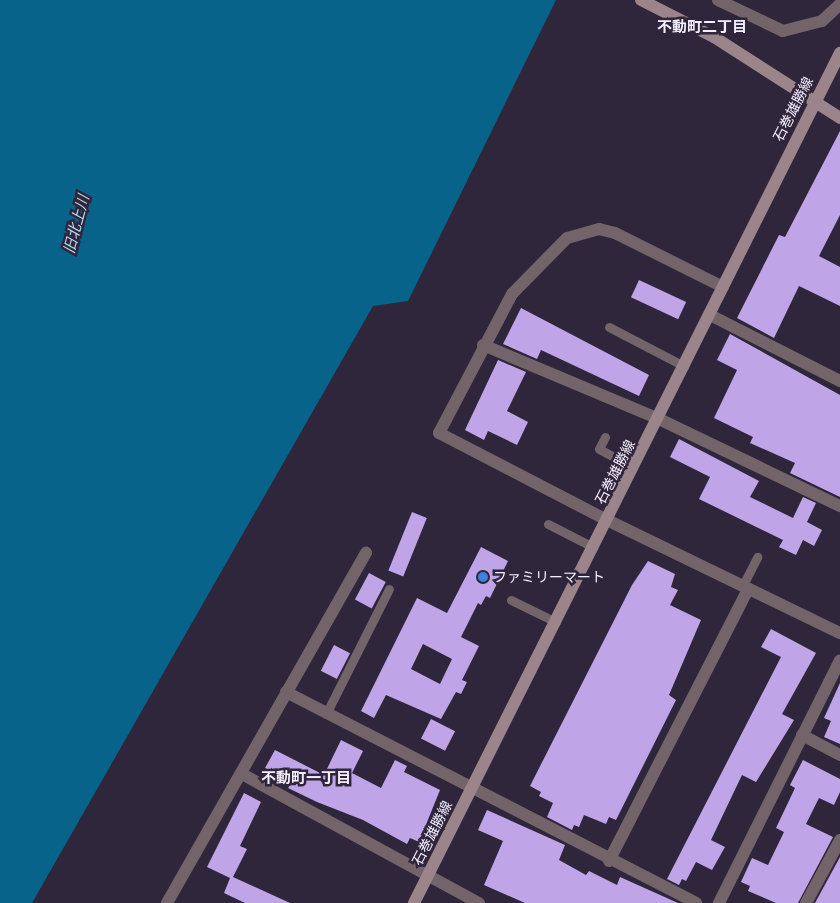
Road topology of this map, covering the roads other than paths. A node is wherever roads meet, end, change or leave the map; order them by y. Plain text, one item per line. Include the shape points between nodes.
1 (641, 0) edge
2 (718, 0) edge
3 (840, 4) edge
4 (840, 54) edge
5 (814, 100) junction
6 (840, 118) edge
7 (723, 287) junction
8 (710, 315) junction
9 (610, 326) dead end
10 (483, 345) junction
11 (684, 366) junction
12 (840, 382) edge
13 (659, 419) junction
14 (606, 437) dead end
15 (634, 467) junction
16 (840, 506) edge
17 (607, 520) junction
18 (548, 524) dead end
19 (594, 547) junction
20 (366, 552) dead end
21 (757, 558) dead end
22 (745, 588) junction
23 (389, 589) dead end
24 (511, 600) dead end
25 (556, 622) junction
26 (840, 634) edge
27 (840, 660) edge
28 (286, 692) junction
29 (326, 714) junction
30 (802, 735) junction
31 (840, 755) edge
32 (242, 774) junction
33 (471, 790) junction
34 (840, 840) edge
35 (609, 861) junction
36 (427, 876) junction
37 (167, 903) edge
38 (414, 903) edge
39 (479, 903) edge
40 (696, 903) edge
41 (719, 903) edge
42 (806, 903) edge

1 - 5 main road via 714,37
2 - 3 street via 783,31 822,21
4 - 5 main road, 石巻雄勝線
5 - 6 main road
5 - 7 main road, 石巻雄勝線
7 - 8 main road, 石巻雄勝線
7 - 10 street via 615,233 599,229 580,232 567,238 512,294
8 - 11 main road, 石巻雄勝線
8 - 12 street
9 - 11 lane
10 - 13 street
10 - 17 street via 438,433
11 - 13 main road, 石巻雄勝線
13 - 15 main road, 石巻雄勝線
13 - 16 street
14 - 15 lane via 599,450
15 - 17 main road, 石巻雄勝線
17 - 19 main road, 石巻雄勝線
17 - 22 street
18 - 19 lane
19 - 25 main road, 石巻雄勝線
20 - 28 street
21 - 22 lane
22 - 26 street
22 - 35 street
23 - 29 lane
24 - 25 lane
25 - 33 main road, 石巻雄勝線
27 - 30 street
28 - 29 street
28 - 32 street
29 - 33 street
30 - 31 street
30 - 41 street
32 - 36 street
32 - 37 street
33 - 35 street
33 - 36 main road, 石巻雄勝線
34 - 42 street
35 - 40 street
36 - 38 main road, 石巻雄勝線
36 - 39 street

